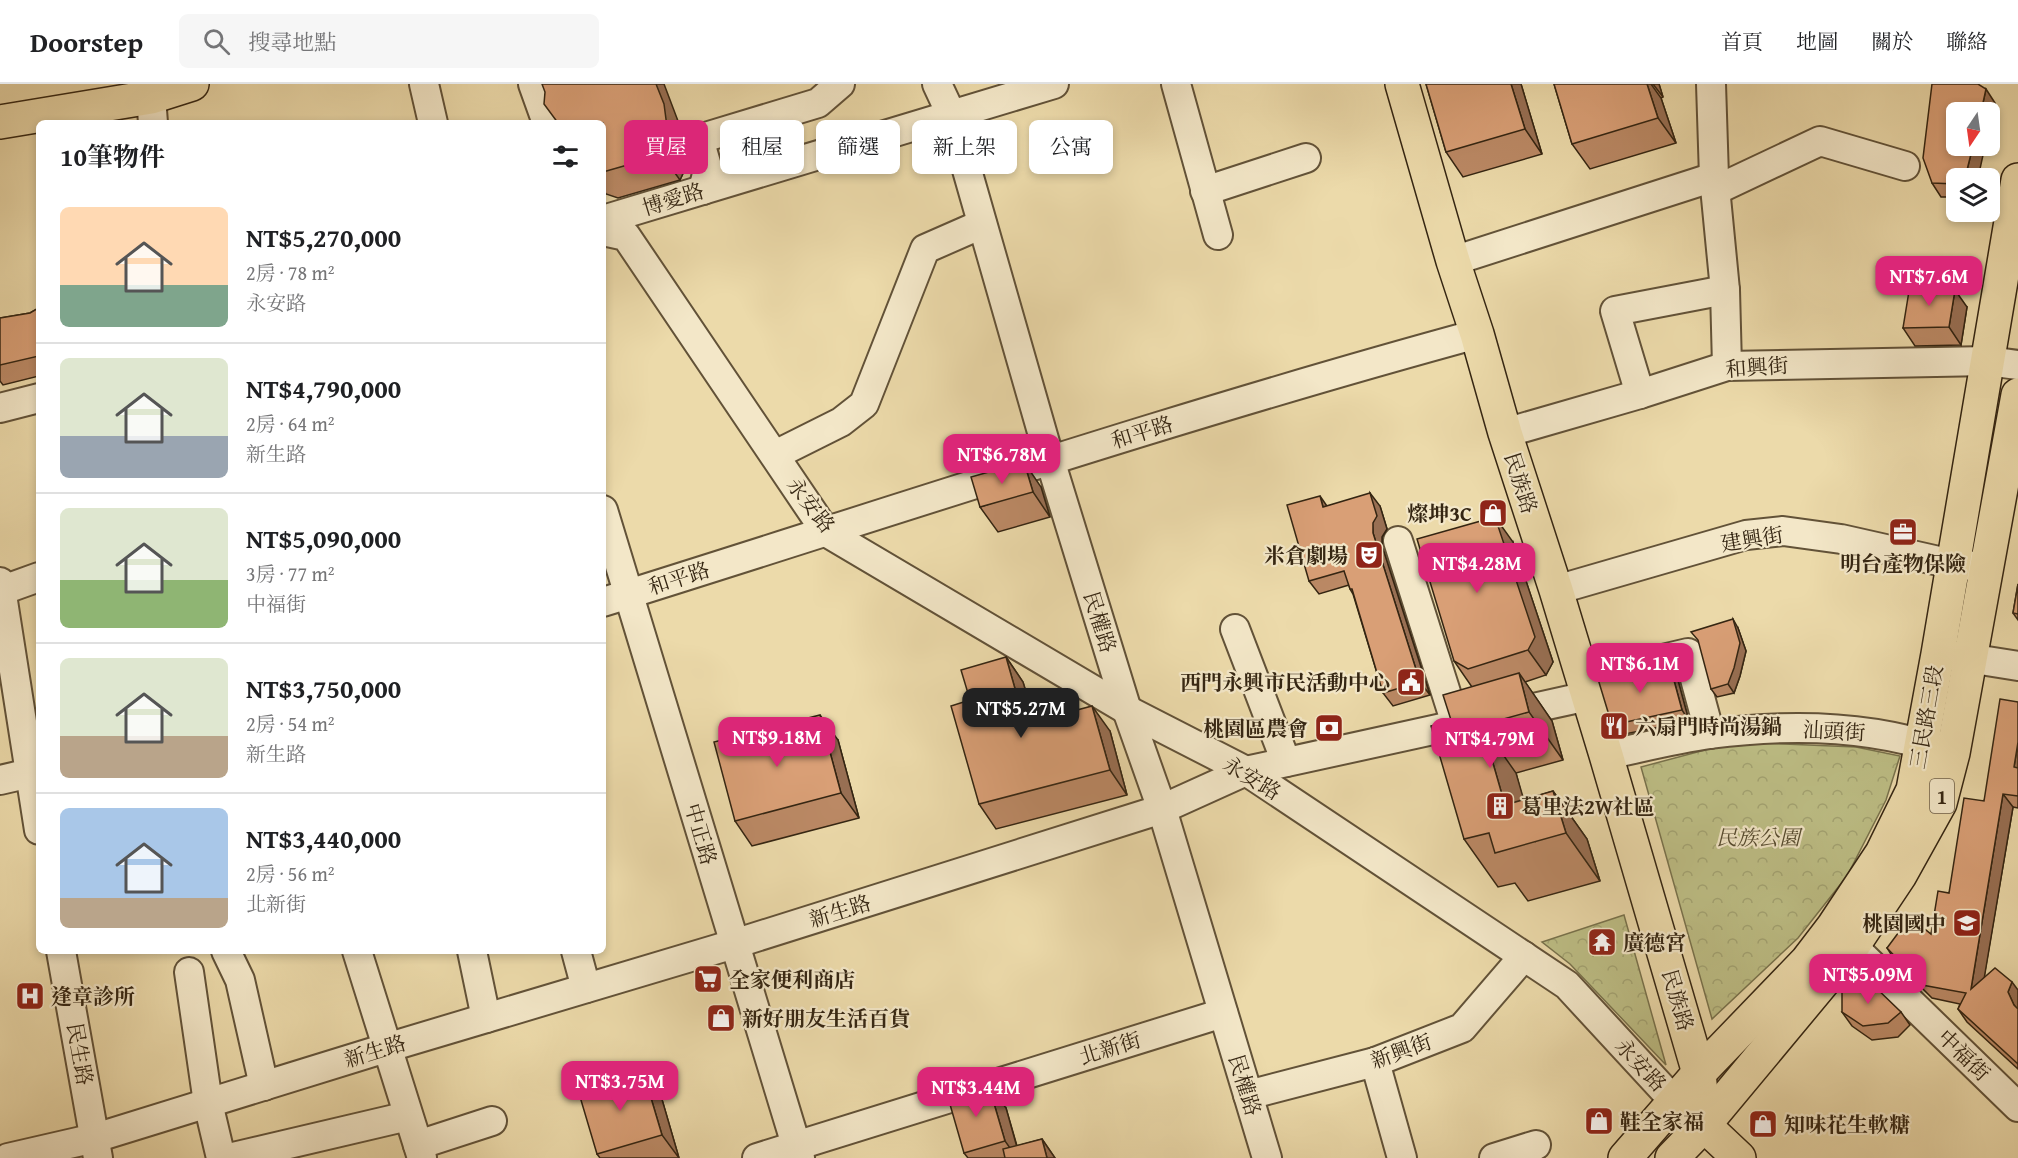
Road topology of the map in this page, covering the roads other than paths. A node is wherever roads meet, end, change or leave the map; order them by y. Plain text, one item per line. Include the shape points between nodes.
1 (192, 84) edge
2 (424, 84) edge
3 (533, 84) edge
4 (840, 84) edge
5 (937, 84) edge
6 (1054, 84) edge
7 (1176, 84) edge
8 (1402, 84) edge
9 (1712, 84) edge
10 (152, 110) edge
11 (951, 114) junction
12 (432, 120) edge
13 (546, 120) edge
14 (0, 122) edge
15 (1306, 158) dead end
16 (1905, 166) dead end
17 (2018, 180) edge
18 (1715, 184) junction
19 (704, 190) junction
20 (1205, 191) junction
21 (606, 219) edge
22 (982, 224) junction
23 (606, 232) edge
24 (1218, 236) dead end
25 (1453, 261) junction
26 (1725, 290) junction
27 (1477, 334) junction
28 (2003, 363) edge
29 (1727, 366) junction
30 (1640, 394) junction
31 (2018, 396) edge
32 (36, 399) edge
33 (0, 408) edge
34 (1505, 433) junction
35 (775, 455) junction
36 (1050, 460) junction
37 (606, 519) edge
38 (826, 532) junction
39 (1398, 541) dead end
40 (1952, 564) junction
41 (1987, 566) junction
42 (36, 578) edge
43 (0, 588) edge
44 (1556, 591) junction
45 (630, 594) junction
46 (606, 601) edge
47 (1234, 629) dead end
48 (1953, 656) junction
49 (2018, 666) edge
50 (1585, 687) junction
51 (1127, 710) junction
52 (1456, 724) junction
53 (1710, 734) junction
54 (1922, 743) junction
55 (1953, 753) junction
56 (1606, 755) junction
57 (1286, 762) junction
58 (1246, 771) junction
59 (34, 772) edge
60 (0, 780) edge
61 (36, 795) edge
62 (1162, 809) junction
63 (1843, 937) junction
64 (734, 944) junction
65 (62, 954) edge
66 (227, 954) edge
67 (358, 954) edge
68 (473, 954) edge
69 (577, 954) edge
70 (1524, 956) junction
71 (189, 972) dead end
72 (586, 988) junction
73 (1223, 1013) junction
74 (486, 1018) junction
75 (386, 1048) junction
76 (1375, 1062) junction
77 (1699, 1073) junction
78 (264, 1086) junction
79 (1248, 1095) junction
80 (1675, 1102) junction
81 (208, 1103) junction
82 (2018, 1107) edge
83 (408, 1116) junction
84 (492, 1121) dead end
85 (1704, 1125) junction
86 (1536, 1145) dead end
87 (97, 1148) edge
88 (420, 1152) edge
89 (798, 1152) edge
90 (8, 1158) edge
91 (221, 1158) edge
92 (229, 1158) edge
93 (757, 1158) edge
94 (1267, 1158) edge
95 (1402, 1158) edge
96 (1494, 1158) edge
97 (1625, 1158) edge
98 (1672, 1158) edge
99 (1739, 1158) edge

1 - 10 main road
2 - 12 street
3 - 13 street
4 - 19 street via 819,103 699,139 708,170
5 - 11 street, 民權路
6 - 11 street, 博愛路
7 - 20 street
8 - 25 main road, 民族路
9 - 18 street
10 - 14 main road
11 - 19 street, 博愛路
11 - 22 street, 民權路
15 - 20 street
16 - 18 street via 1820,141
17 - 28 main road, 三民路三段 / 1
18 - 25 street
18 - 26 street
19 - 21 street, 博愛路
20 - 24 street
22 - 35 street via 925,249 864,404 841,422
22 - 36 street, 民權路
23 - 35 street, 永安路 via 626,236
25 - 27 main road, 民族路
26 - 29 street
26 - 30 street via 1615,310
27 - 34 main road, 民族路
27 - 36 street, 和平路
28 - 29 street, 和興街
28 - 40 main road, 三民路三段 / 1
29 - 30 street, 和興街
30 - 34 street, 和興街
31 - 41 main road, 三民路三段 / 1
32 - 33 street
34 - 44 main road, 民族路
35 - 38 street, 永安路
36 - 38 street, 和平路
36 - 51 street, 民權路
37 - 45 street, 中正路
38 - 45 street, 和平路
38 - 51 street, 永安路
39 - 52 street
40 - 41 street, 建興街
40 - 44 street, 建興街 via 1841,539 1783,531 1746,535
40 - 48 main road, 三民路三段 / 1
41 - 48 main road, 三民路三段 / 1
42 - 43 street
43 - 59 street
44 - 50 main road, 民族路
45 - 46 street, 和平路
45 - 64 street, 中正路
47 - 57 street
48 - 49 street
48 - 54 main road, 三民路三段 / 1
48 - 55 main road, 三民路三段 / 1
50 - 52 street, 新生路
50 - 53 street, 新生路 via 1688,653
50 - 56 main road, 民族路
51 - 58 street, 永安路
51 - 62 street, 民權路
52 - 57 street, 新生路
53 - 54 street, 汕頭街 via 1828,729 1871,732
53 - 56 street, 汕頭街
54 - 55 street, 汕頭街
54 - 63 main road, 三民路三段 / 1 via 1912,790
55 - 63 main road, 三民路三段 / 1 via 1940,803 1900,875
56 - 77 main road, 民族路
57 - 58 street, 新生路
58 - 62 street, 新生路
58 - 70 street, 永安路
59 - 60 street
59 - 61 street
62 - 64 street, 新生路
62 - 73 street, 民權路
63 - 77 main road, 三民路三段 / 1 via 1807,961
63 - 82 street, 中福街
63 - 85 main road, 三民路三段 / 1
64 - 72 street, 新生路
64 - 89 street, 中正路
65 - 87 street, 民生路
66 - 78 street via 240,980
67 - 75 street
68 - 74 street
69 - 72 street
70 - 76 street, 新興街 via 1462,1028
70 - 80 street, 永安路 via 1567,985
71 - 81 street
72 - 74 street, 新生路
73 - 79 street, 民權路
73 - 89 street, 北新街
74 - 75 street, 新生路
75 - 78 street, 新生路
75 - 83 street
76 - 79 street, 新興街
76 - 95 street
77 - 80 main road, 三民路三段 / 1
77 - 85 main road, 民族路
78 - 81 street, 新生路
79 - 94 street, 民權路
80 - 85 street, 永安路
80 - 97 main road, 三民路三段 / 1
81 - 87 street, 新生路
81 - 91 street
83 - 88 street
83 - 92 street
84 - 88 street
85 - 98 main road, 三民路三段 / 1
85 - 99 main road, 永安路
86 - 96 street
87 - 90 street, 新生路
89 - 93 street, 北新街

